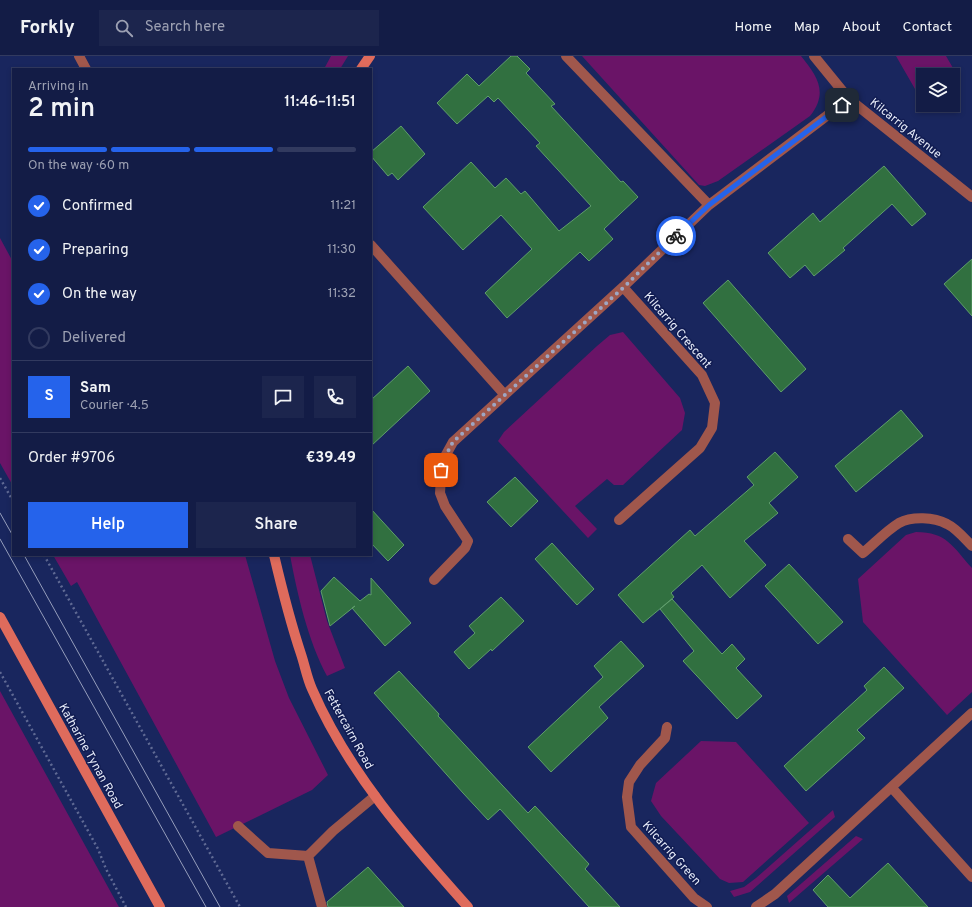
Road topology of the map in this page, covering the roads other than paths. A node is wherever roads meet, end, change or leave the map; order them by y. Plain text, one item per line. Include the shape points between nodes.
1 (79, 56) edge
2 (370, 56) edge
3 (566, 56) edge
4 (814, 56) edge
5 (85, 68) edge
6 (362, 68) edge
7 (849, 99) junction
8 (972, 197) edge
9 (709, 205) junction
10 (372, 246) edge
11 (624, 287) junction
12 (504, 394) junction
13 (619, 520) dead end
14 (848, 539) dead end
15 (972, 546) edge
16 (274, 556) edge
17 (434, 580) dead end
18 (0, 617) edge
19 (972, 713) edge
20 (667, 727) dead end
21 (892, 788) junction
22 (375, 796) junction
23 (238, 826) dead end
24 (308, 856) junction
25 (972, 877) edge
26 (160, 907) edge
27 (322, 907) edge
28 (468, 907) edge
29 (707, 907) edge
30 (756, 907) edge

1 - 5 street
2 - 6 street
3 - 9 street
4 - 7 street, Kilcarrig Avenue
7 - 8 street, Kilcarrig Avenue
7 - 9 street
9 - 11 street
10 - 12 street
11 - 12 street
11 - 13 street, Kilcarrig Crescent via 702,375 715,403 712,428 700,448
12 - 17 street via 453,442 442,462 440,493 445,506 468,541 465,548
14 - 15 street via 863,553 900,522 916,518 947,524
16 - 22 street, Fettercairn Road via 287,611 312,688 351,763
18 - 26 street, Katharine Tynan Road
19 - 21 street
20 - 29 street, Kilcarrig Green via 665,738 640,765 629,782 627,797 631,827 694,898
21 - 25 street
21 - 30 street via 775,894
22 - 24 street
22 - 28 street, Fettercairn Road via 422,856
23 - 24 street via 268,853
24 - 27 street

